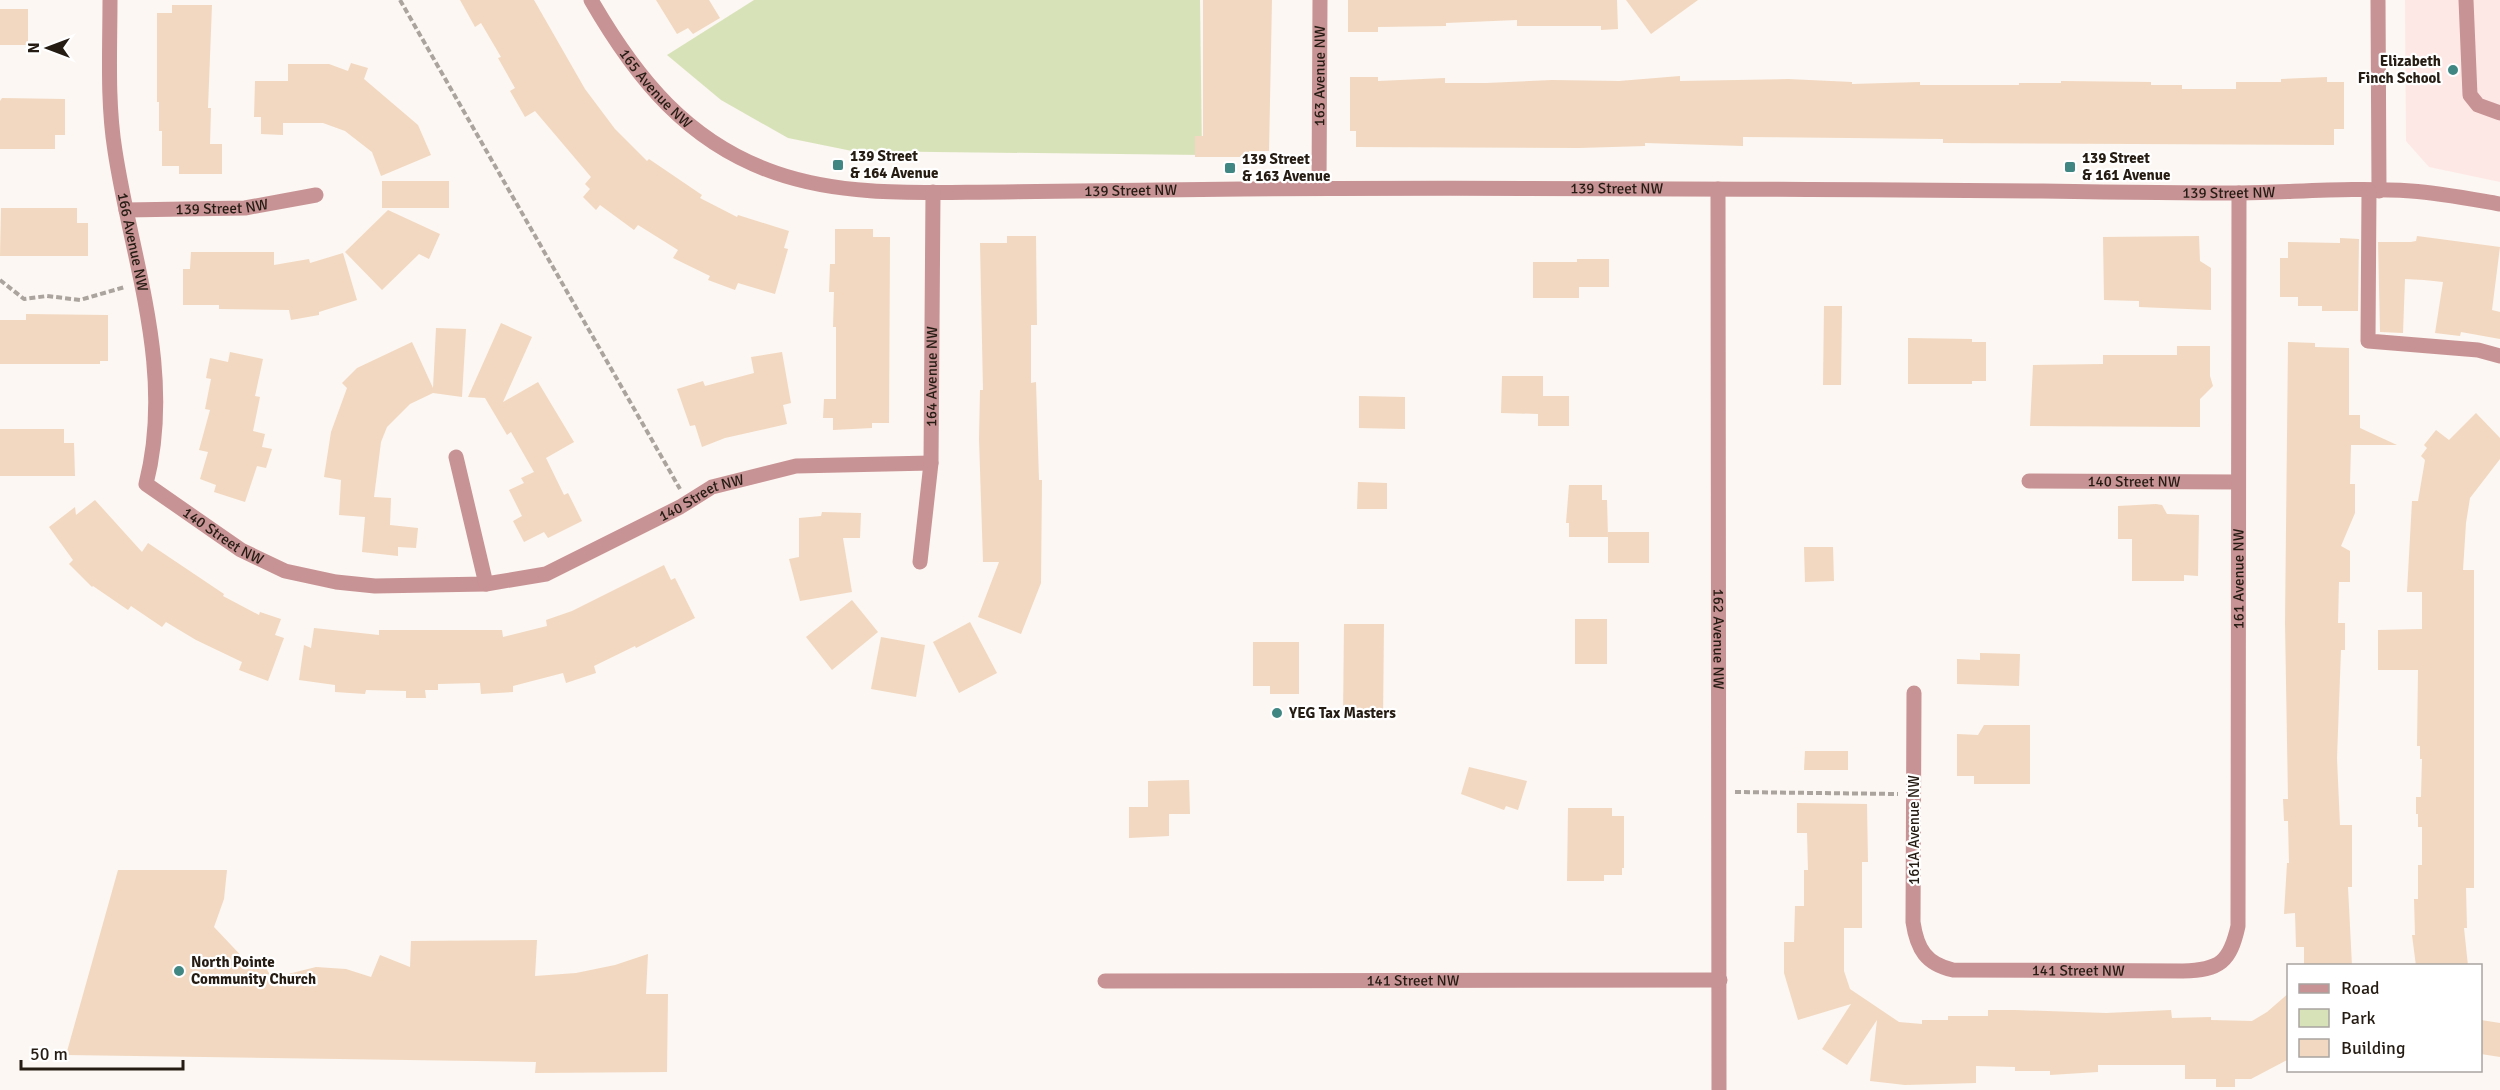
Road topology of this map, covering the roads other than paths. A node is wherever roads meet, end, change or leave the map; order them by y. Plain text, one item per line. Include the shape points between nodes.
1 (110, 0) edge
2 (591, 0) edge
3 (1320, 0) edge
4 (2378, 0) edge
5 (2466, 0) edge
6 (2500, 113) edge
7 (740, 157) joint
8 (1319, 188) junction
9 (1719, 189) junction
10 (2374, 191) junction
11 (933, 192) junction
12 (2239, 193) junction
13 (316, 195) dead end
14 (2500, 204) edge
15 (126, 210) junction
16 (2500, 356) edge
17 (456, 458) dead end
18 (931, 463) junction
19 (2029, 481) dead end
20 (2238, 482) junction
21 (146, 484) joint
22 (920, 562) dead end
23 (486, 584) junction
24 (1914, 693) dead end
25 (2224, 961) joint
26 (1931, 962) joint
27 (1720, 980) junction
28 (1105, 981) dead end
29 (1719, 1090) edge

1 - 15 street, 166 Avenue NW via 111,129
2 - 7 street, 165 Avenue NW via 616,44 645,82 698,133
3 - 8 street, 163 Avenue NW
4 - 10 street
5 - 6 street via 2470,95 2478,105
7 - 11 street, 139 Street NW via 775,173 817,184
8 - 9 street, 139 Street NW
8 - 11 street, 139 Street NW
9 - 12 street, 139 Street NW
9 - 27 street, 162 Avenue NW
10 - 12 street, 139 Street NW
10 - 14 street, 139 Street NW via 2411,191
10 - 16 street via 2368,341 2478,350
11 - 18 street, 164 Avenue NW
12 - 20 street, 161 Avenue NW
13 - 15 street, 139 Street NW via 245,208
15 - 21 street, 166 Avenue NW via 152,329 157,408
17 - 23 street
18 - 22 street, 164 Avenue NW
18 - 23 street, 140 Street NW via 796,466 712,487 546,573
19 - 20 street, 140 Street NW
20 - 25 street, 161 Avenue NW via 2238,926
21 - 23 street, 140 Street NW via 241,550 285,571 375,586
24 - 26 street, 161A Avenue NW via 1913,922 1916,940
25 - 26 street, 141 Street NW via 2211,968 2183,971 1953,970
27 - 28 street, 141 Street NW
27 - 29 street, 162 Avenue NW

